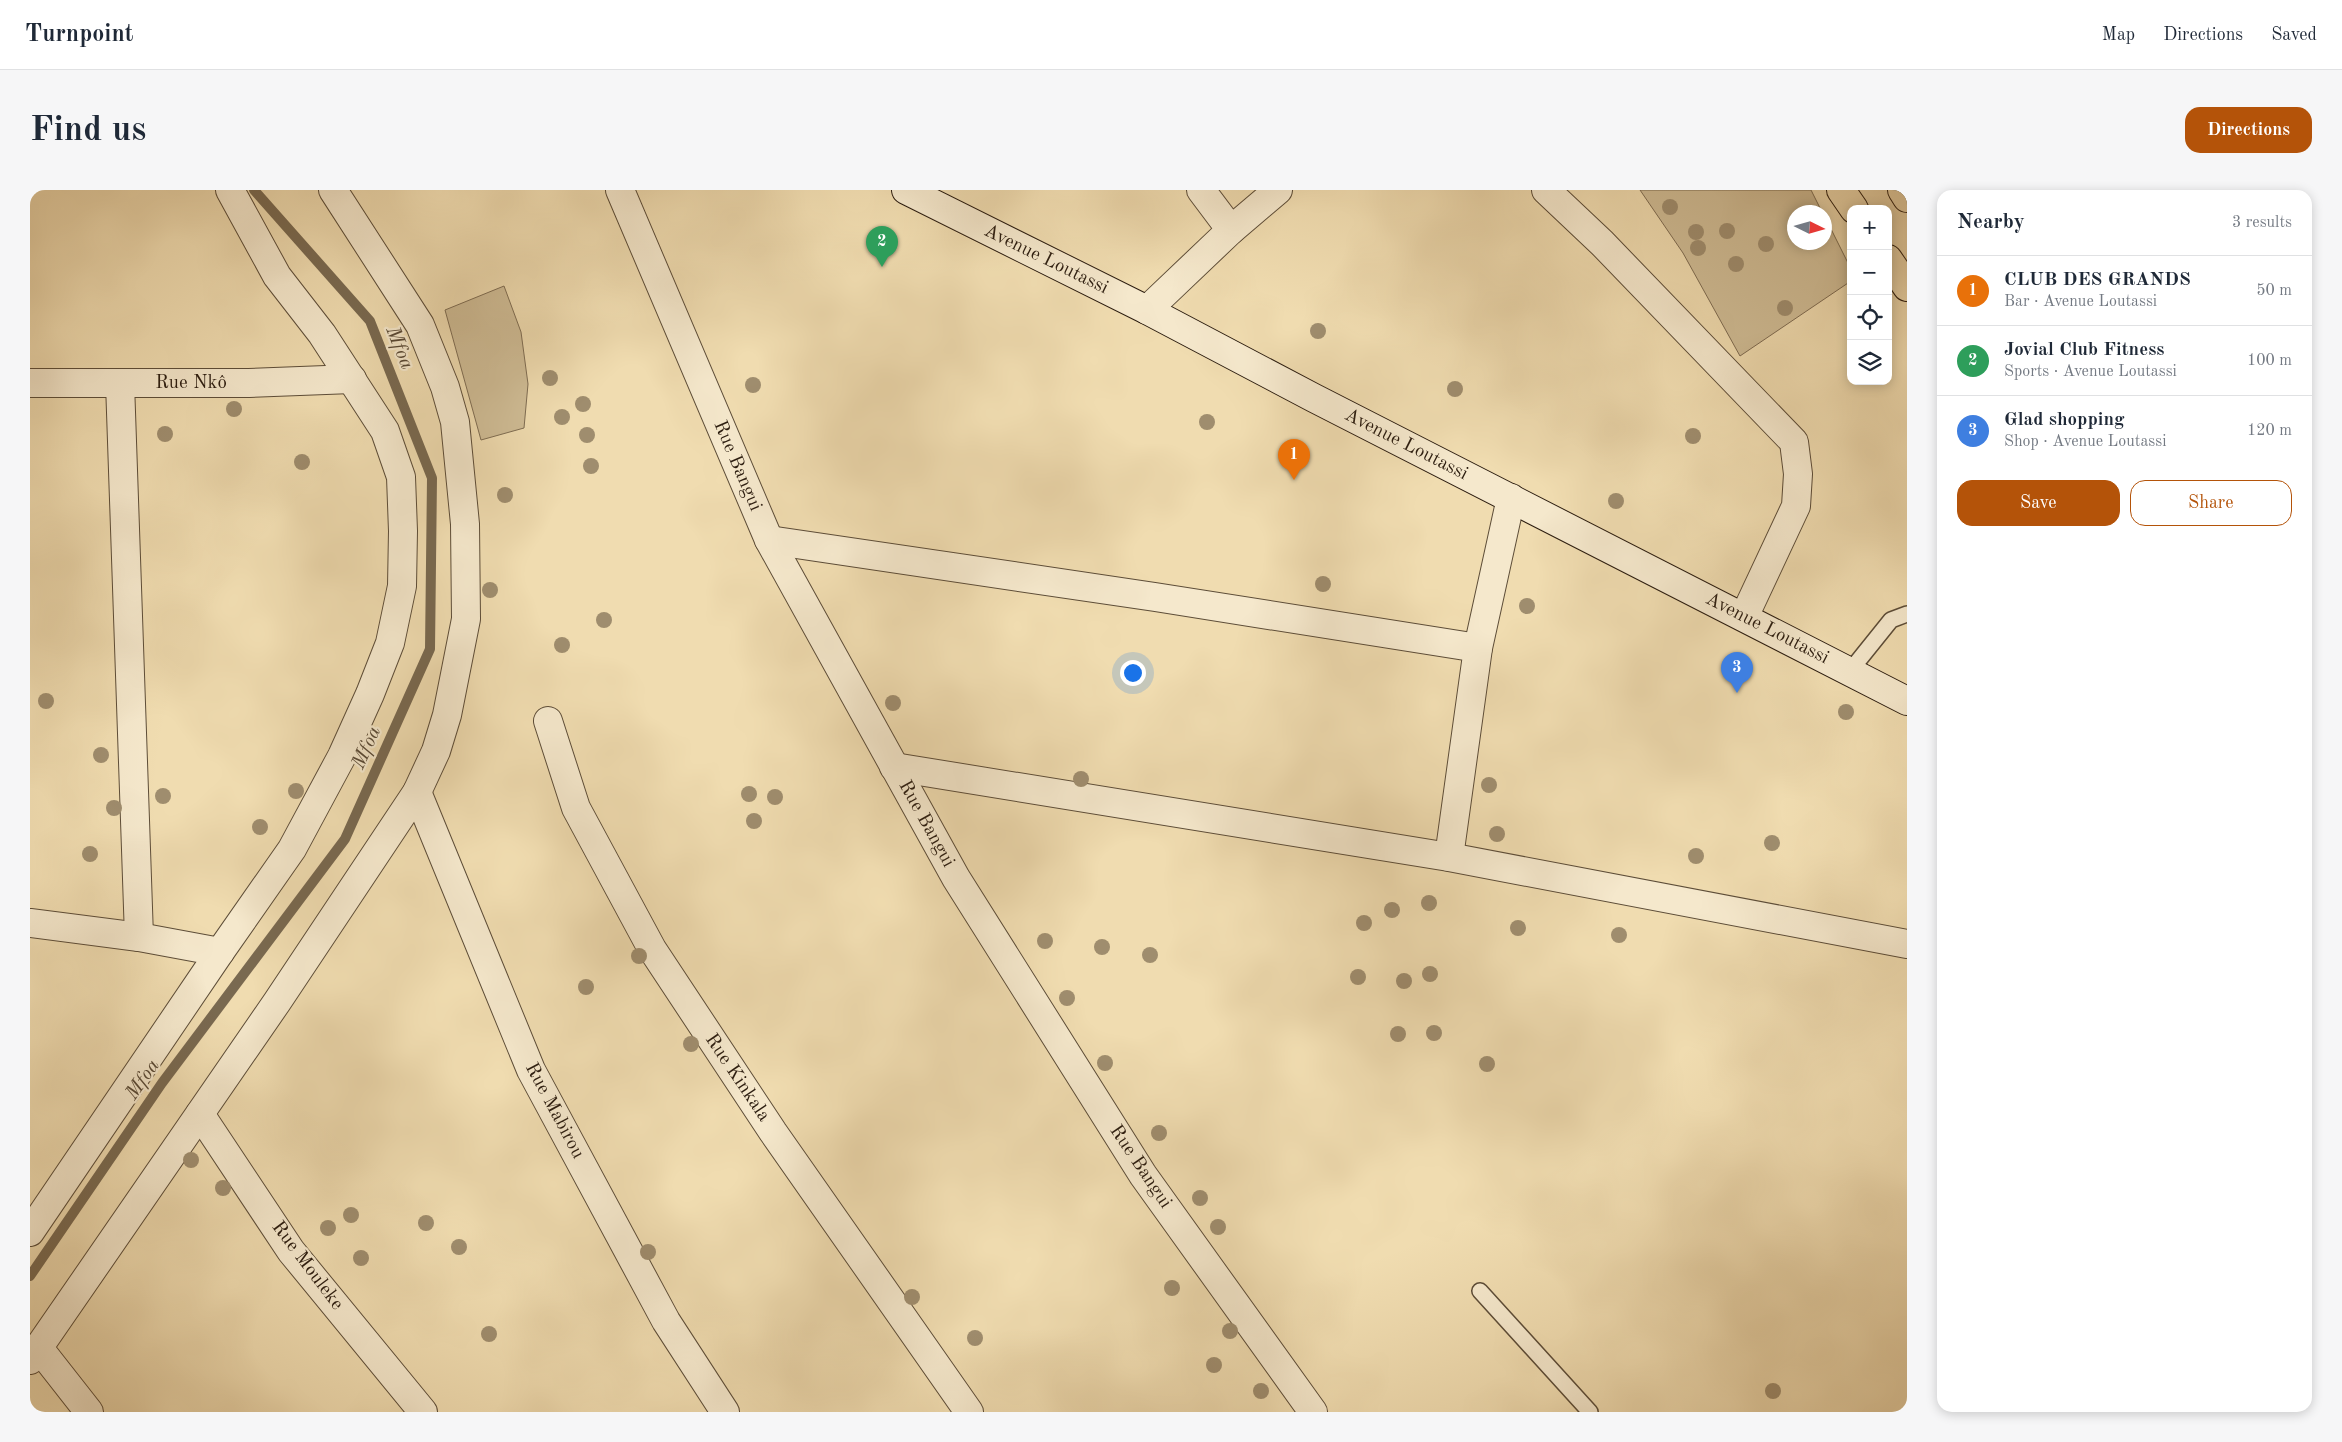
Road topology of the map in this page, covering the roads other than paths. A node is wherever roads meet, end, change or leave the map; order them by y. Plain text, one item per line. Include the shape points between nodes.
1 (230, 190) edge
2 (333, 190) edge
3 (620, 190) edge
4 (906, 190) edge
5 (1201, 190) edge
6 (1278, 190) edge
7 (1546, 190) edge
8 (1841, 190) edge
9 (1902, 190) edge
10 (1907, 198) edge
11 (1851, 205) edge
12 (1230, 230) junction
13 (1892, 265) edge
14 (1907, 287) edge
15 (1147, 310) junction
16 (352, 380) junction
17 (30, 383) edge
18 (120, 383) junction
19 (1511, 498) junction
20 (769, 540) junction
21 (1907, 614) edge
22 (1744, 617) junction
23 (1478, 648) junction
24 (1850, 671) junction
25 (1907, 701) edge
26 (548, 721) dead end
27 (894, 767) junction
28 (418, 792) junction
29 (1449, 857) junction
30 (30, 923) edge
31 (138, 937) junction
32 (1907, 944) edge
33 (220, 952) junction
34 (200, 1114) junction
35 (30, 1232) edge
36 (1480, 1291) dead end
37 (34, 1353) edge
38 (89, 1412) edge
39 (423, 1412) edge
40 (725, 1412) edge
41 (969, 1412) edge
42 (1313, 1412) edge
43 (1590, 1412) edge

1 - 16 street via 277,276 322,334
2 - 28 street via 420,325 445,386 455,422 465,524 466,619 447,715
3 - 20 street, Rue Bangui
4 - 15 street, Avenue Loutassi
5 - 12 street
6 - 12 street
7 - 22 street via 1602,243 1794,442 1798,474 1796,506
8 - 11 main road
9 - 10 main road
12 - 15 street
13 - 14 main road
15 - 19 street, Avenue Loutassi
16 - 18 street, Rue Nkô
16 - 33 street via 385,431 400,478 402,586 390,643 342,756 292,849
17 - 18 street, Rue Nkô
18 - 31 street
19 - 22 street, Avenue Loutassi
19 - 23 street
20 - 23 street
20 - 27 street, Rue Bangui
21 - 24 lane via 1891,620
22 - 24 street, Avenue Loutassi
23 - 29 street
24 - 25 street, Avenue Loutassi
26 - 41 street, Rue Kinkala via 576,808 652,949 773,1132
27 - 29 street
27 - 42 street, Rue Bangui via 956,878 1144,1175
28 - 34 street
28 - 40 street, Rue Mabirou via 531,1070 666,1321
29 - 32 street
30 - 31 street
31 - 33 street
33 - 35 street
34 - 37 street
34 - 39 street, Rue Mouleke via 291,1251
36 - 43 lane
37 - 38 street

